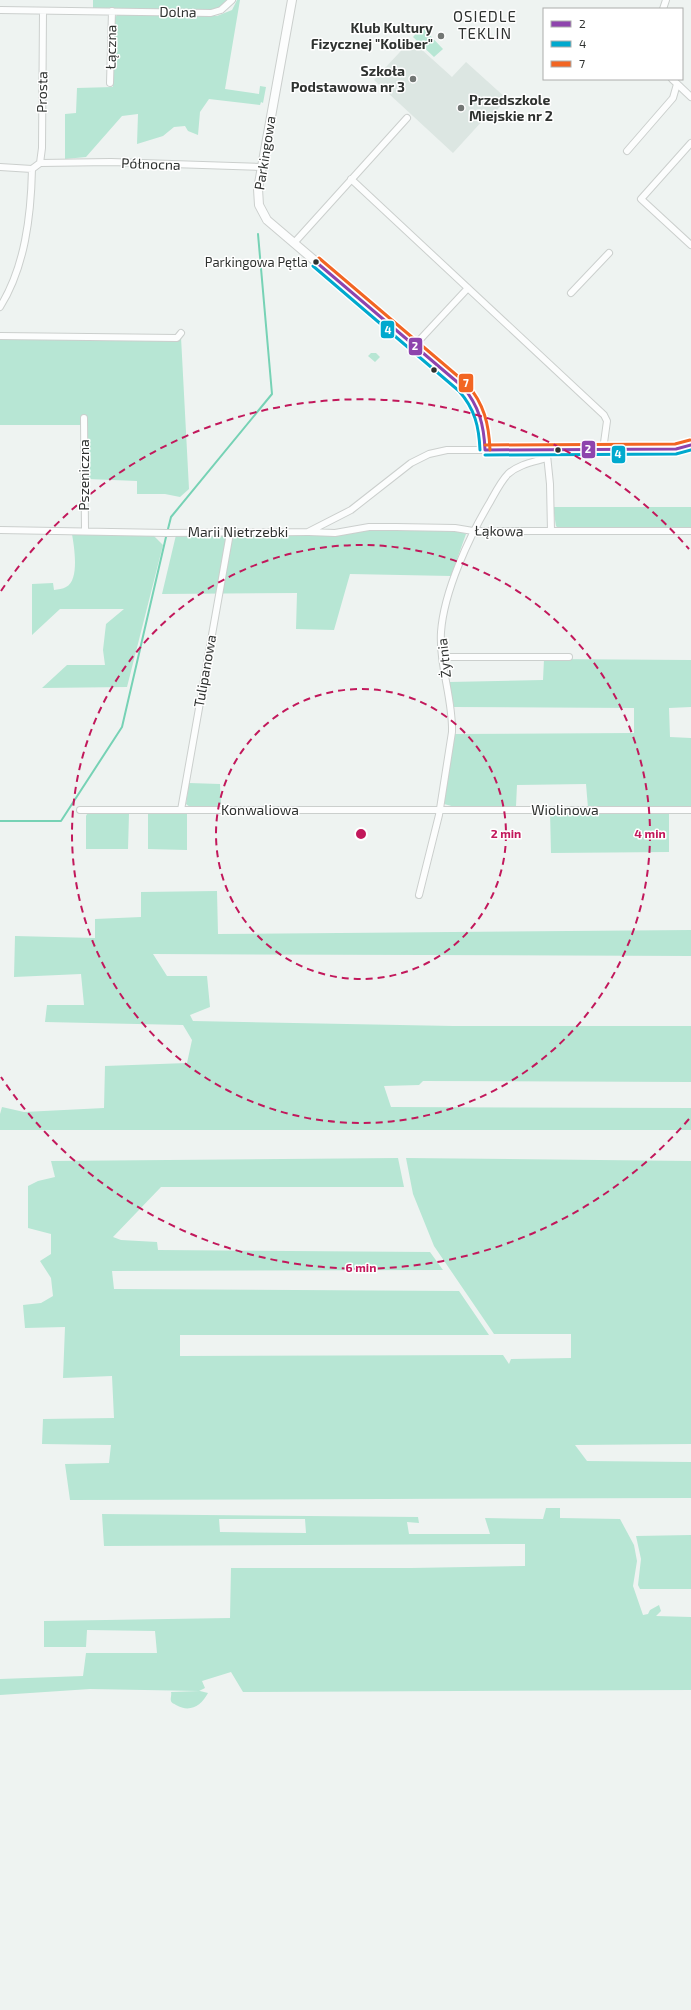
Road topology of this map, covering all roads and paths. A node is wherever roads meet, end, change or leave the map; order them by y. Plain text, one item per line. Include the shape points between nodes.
1 (232, 0) edge
2 (292, 0) edge
3 (0, 10) edge
4 (43, 11) junction
5 (112, 11) junction
6 (675, 81) edge
7 (110, 83) dead end
8 (691, 97) edge
9 (407, 118) dead end
10 (691, 143) edge
11 (627, 150) dead end
12 (40, 163) junction
13 (0, 167) edge
14 (261, 167) junction
15 (32, 169) junction
16 (351, 179) junction
17 (294, 243) junction
18 (691, 245) edge
19 (609, 253) dead end
20 (468, 288) junction
21 (571, 294) dead end
22 (0, 307) edge
23 (181, 333) dead end
24 (0, 336) edge
25 (414, 346) junction
26 (84, 418) dead end
27 (691, 445) edge
28 (485, 450) junction
29 (603, 450) junction
30 (547, 454) junction
31 (0, 530) edge
32 (84, 531) junction
33 (473, 531) junction
34 (551, 531) junction
35 (691, 531) edge
36 (308, 532) junction
37 (230, 533) junction
38 (443, 657) junction
39 (569, 657) dead end
40 (439, 809) junction
41 (80, 810) dead end
42 (181, 810) junction
43 (691, 810) edge
44 (419, 895) dead end

1 - 5 street, Dolna via 221,10 211,13
2 - 14 street, Parkingowa
3 - 4 street, Dolna
4 - 5 street, Dolna
4 - 12 street, Prosta
5 - 7 street, Łączna
6 - 8 street
6 - 11 street via 673,98
9 - 16 street
10 - 18 street via 642,199
12 - 14 street, Północna via 111,162
12 - 15 street
13 - 15 street
14 - 17 street, Parkingowa via 259,205 267,220
15 - 22 street via 30,212 23,245 9,293
16 - 17 street
16 - 20 street
17 - 25 street, Parkingowa
19 - 21 street
20 - 25 street
20 - 29 street via 604,415 607,421
23 - 24 street via 177,338
25 - 28 street, Parkingowa via 473,398 484,425
26 - 32 street, Pszeniczna
27 - 29 street, Marii Nietrzebki via 676,449
28 - 30 street, Marii Nietrzebki
28 - 36 street, Marii Nietrzebki via 446,450 429,454 411,463 351,510
29 - 30 street, Marii Nietrzebki
30 - 33 street, Żytnia via 517,467 508,474
30 - 34 street
31 - 32 street, Marii Nietrzebki
32 - 37 street, Marii Nietrzebki
33 - 34 street, Łąkowa
33 - 36 street, Łąkowa via 455,528 369,527 335,533
33 - 38 street, Żytnia via 447,605 441,632
34 - 35 street, Łąkowa
36 - 37 street, Marii Nietrzebki
37 - 42 street, Tulipanowa
38 - 39 street
38 - 40 street, Żytnia via 452,732
40 - 42 street, Konwaliowa
40 - 43 street, Wiolinowa
40 - 44 street, Żytnia via 426,874
41 - 42 street, Konwaliowa

